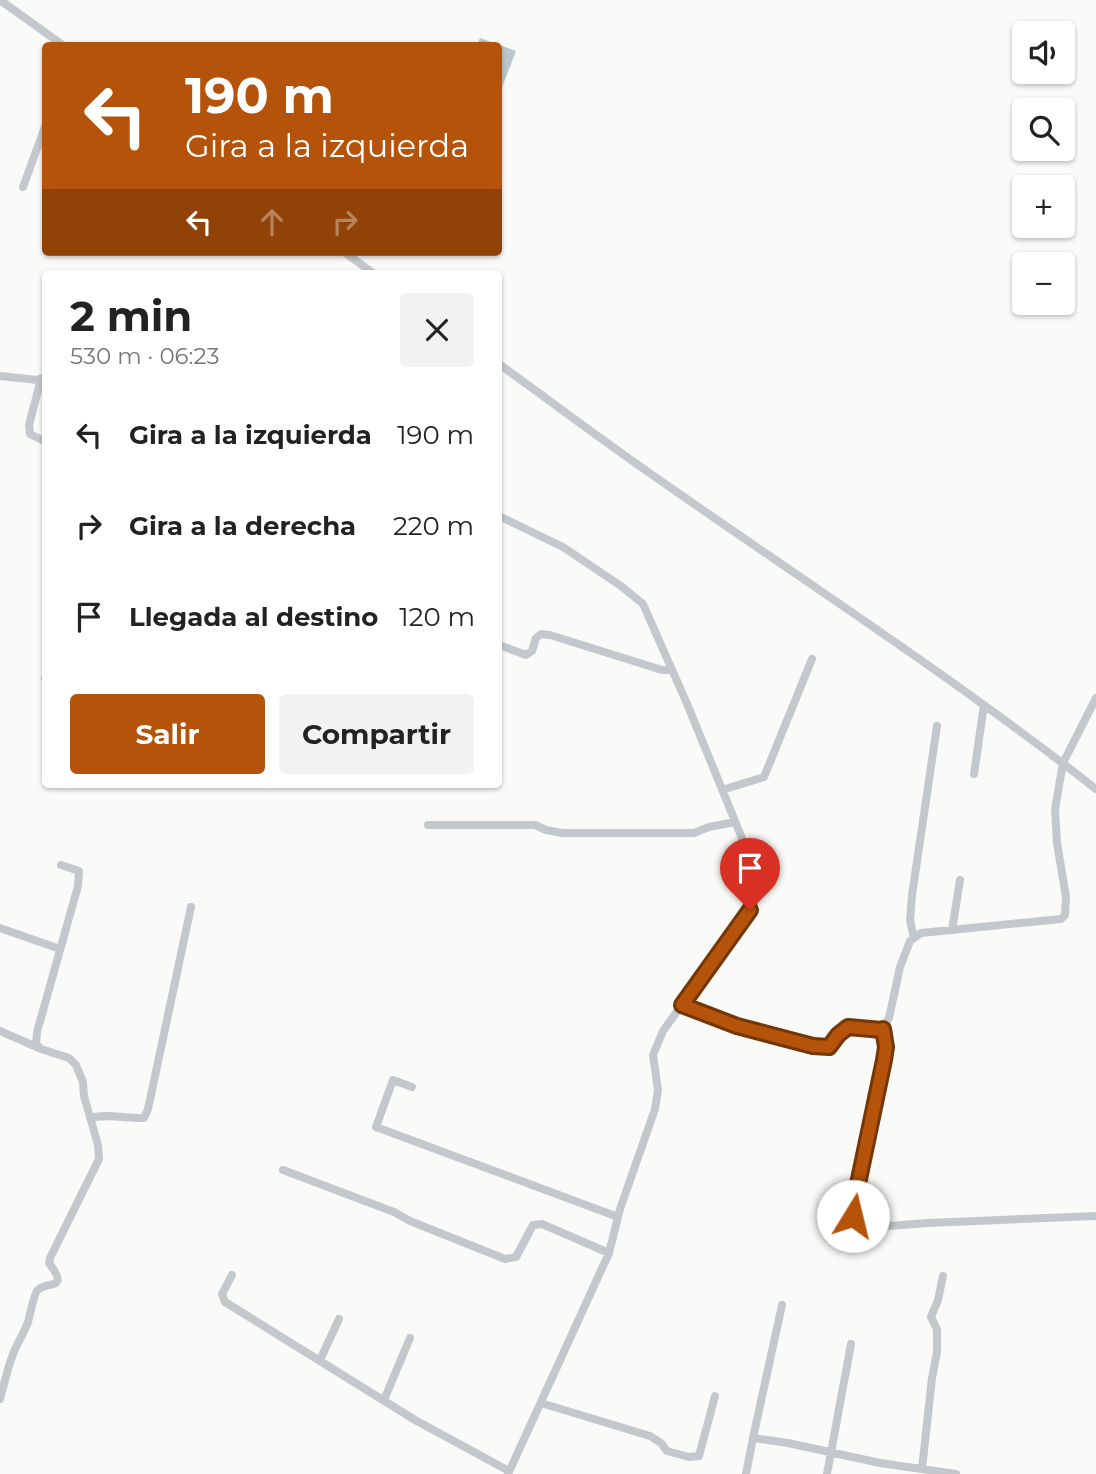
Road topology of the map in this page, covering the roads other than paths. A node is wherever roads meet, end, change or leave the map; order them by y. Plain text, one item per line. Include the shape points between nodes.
1 (0, 0) edge
2 (58, 42) edge
3 (42, 135) edge
4 (23, 187) dead end
5 (350, 256) edge
6 (369, 270) edge
7 (502, 366) edge
8 (0, 376) edge
9 (42, 378) edge
10 (42, 381) edge
11 (42, 441) edge
12 (502, 517) edge
13 (502, 646) edge
14 (811, 659) dead end
15 (672, 670) junction
16 (1096, 698) edge
17 (984, 705) junction
18 (937, 726) dead end
19 (1063, 763) junction
20 (974, 774) dead end
21 (1096, 789) edge
22 (722, 790) junction
23 (735, 822) junction
24 (428, 825) dead end
25 (61, 865) dead end
26 (960, 880) dead end
27 (191, 907) dead end
28 (0, 928) edge
29 (953, 930) junction
30 (914, 938) junction
31 (60, 949) junction
32 (682, 1005) junction
33 (883, 1029) junction
34 (0, 1031) edge
35 (41, 1049) junction
36 (412, 1087) dead end
37 (90, 1118) junction
38 (283, 1171) dead end
39 (1096, 1216) edge
40 (618, 1217) junction
41 (609, 1253) junction
42 (232, 1275) dead end
43 (943, 1276) dead end
44 (782, 1305) dead end
45 (339, 1319) dead end
46 (411, 1338) dead end
47 (851, 1344) dead end
48 (320, 1360) junction
49 (715, 1396) dead end
50 (0, 1399) edge
51 (384, 1400) junction
52 (541, 1403) junction
53 (753, 1437) junction
54 (831, 1452) junction
55 (922, 1469) junction
56 (509, 1473) edge
57 (746, 1474) edge
58 (827, 1474) edge
59 (956, 1474) edge

1 - 2 street
3 - 4 street
5 - 6 street
7 - 17 street
8 - 9 street
10 - 11 street via 29,425 30,434
12 - 15 street via 563,547 643,604
13 - 15 street via 526,654 533,651 541,634 550,635
14 - 22 street via 765,777
15 - 22 street
16 - 19 street
17 - 19 street
17 - 20 street
18 - 30 street via 912,895
19 - 21 street
19 - 29 street via 1055,809 1065,915
22 - 23 street
23 - 24 street via 694,833 562,833 535,825
23 - 32 street via 759,893
25 - 31 street via 79,870
26 - 29 street
27 - 37 street via 144,1118 104,1114
28 - 31 street
29 - 30 street
30 - 33 street via 900,967
31 - 35 street via 37,1032 36,1044
32 - 33 street via 737,1026 813,1046 829,1047 848,1027
32 - 40 street via 653,1055 658,1090 655,1109
33 - 39 street via 884,1060 854,1208 858,1226
34 - 35 street
35 - 37 street via 76,1065
36 - 40 street via 394,1080 376,1127
37 - 50 street via 99,1159 50,1258 57,1274 55,1283 36,1291
38 - 41 street via 505,1259 516,1256 533,1225 542,1224
40 - 41 street
41 - 52 street
42 - 48 street via 222,1294 225,1302
43 - 55 street via 930,1317 937,1329 937,1352
44 - 53 street
45 - 48 street
46 - 51 street
47 - 54 street
48 - 51 street
49 - 52 street via 699,1456 690,1457 667,1451 650,1436
51 - 56 street
52 - 56 street
53 - 54 street
53 - 57 street
54 - 55 street
54 - 58 street
55 - 59 street

